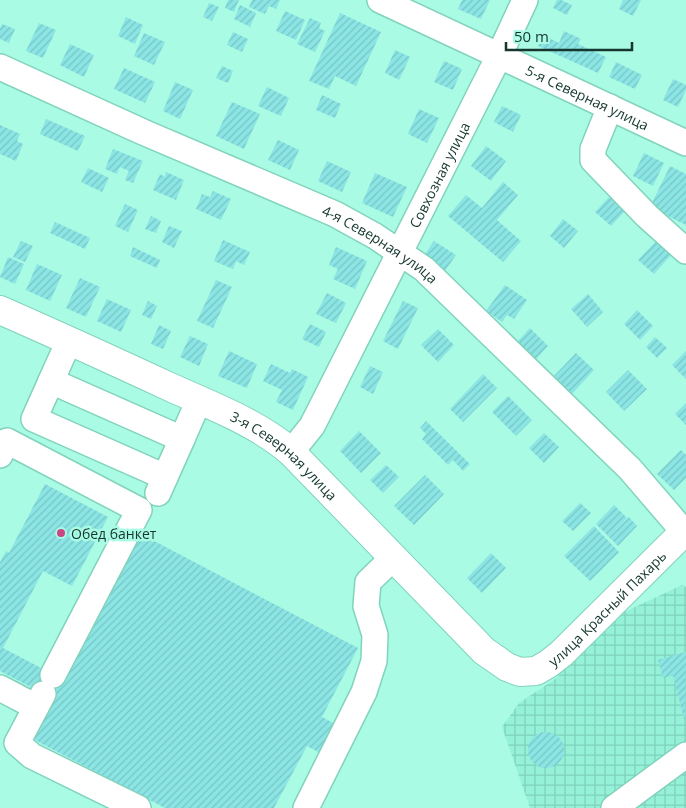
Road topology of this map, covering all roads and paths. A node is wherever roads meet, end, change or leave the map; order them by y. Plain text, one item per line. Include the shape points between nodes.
1 (380, 0) edge
2 (524, 0) edge
3 (499, 56) junction
4 (0, 67) edge
5 (610, 107) junction
6 (686, 143) edge
7 (686, 251) edge
8 (400, 252) junction
9 (0, 310) edge
10 (69, 341) junction
11 (51, 381) junction
12 (199, 400) junction
13 (182, 439) junction
14 (290, 452) junction
15 (0, 455) edge
16 (685, 531) edge
17 (393, 558) junction
18 (520, 672) joint
19 (0, 688) edge
20 (44, 692) junction
21 (686, 755) edge
22 (138, 808) edge
23 (306, 808) edge
24 (614, 808) edge

1 - 3 street, 5-я Северная улица
2 - 3 street, Совхозная улица
3 - 5 street, 5-я Северная улица
3 - 8 street, Совхозная улица
4 - 8 street, 4-я Северная улица via 335,214
5 - 6 street, 5-я Северная улица
5 - 7 street via 593,149 593,160
8 - 14 street, Совхозная улица via 312,426
8 - 16 street, 4-я Северная улица via 424,269 630,469
9 - 10 main road, 3-я Северная улица
10 - 11 street
10 - 12 main road, 3-я Северная улица
11 - 13 street
11 - 13 street via 34,419 162,485
12 - 13 street
12 - 14 main road, 3-я Северная улица via 255,426
14 - 17 main road, 3-я Северная улица
15 - 20 street via 7,441 139,510
16 - 18 main road, улица Красный Пахарь via 561,654 536,671
17 - 18 main road, 3-я Северная улица via 484,650 507,667
17 - 23 street via 368,582 366,606 375,636 374,662 364,692
19 - 20 street
20 - 22 street via 17,743 32,756
21 - 24 street

